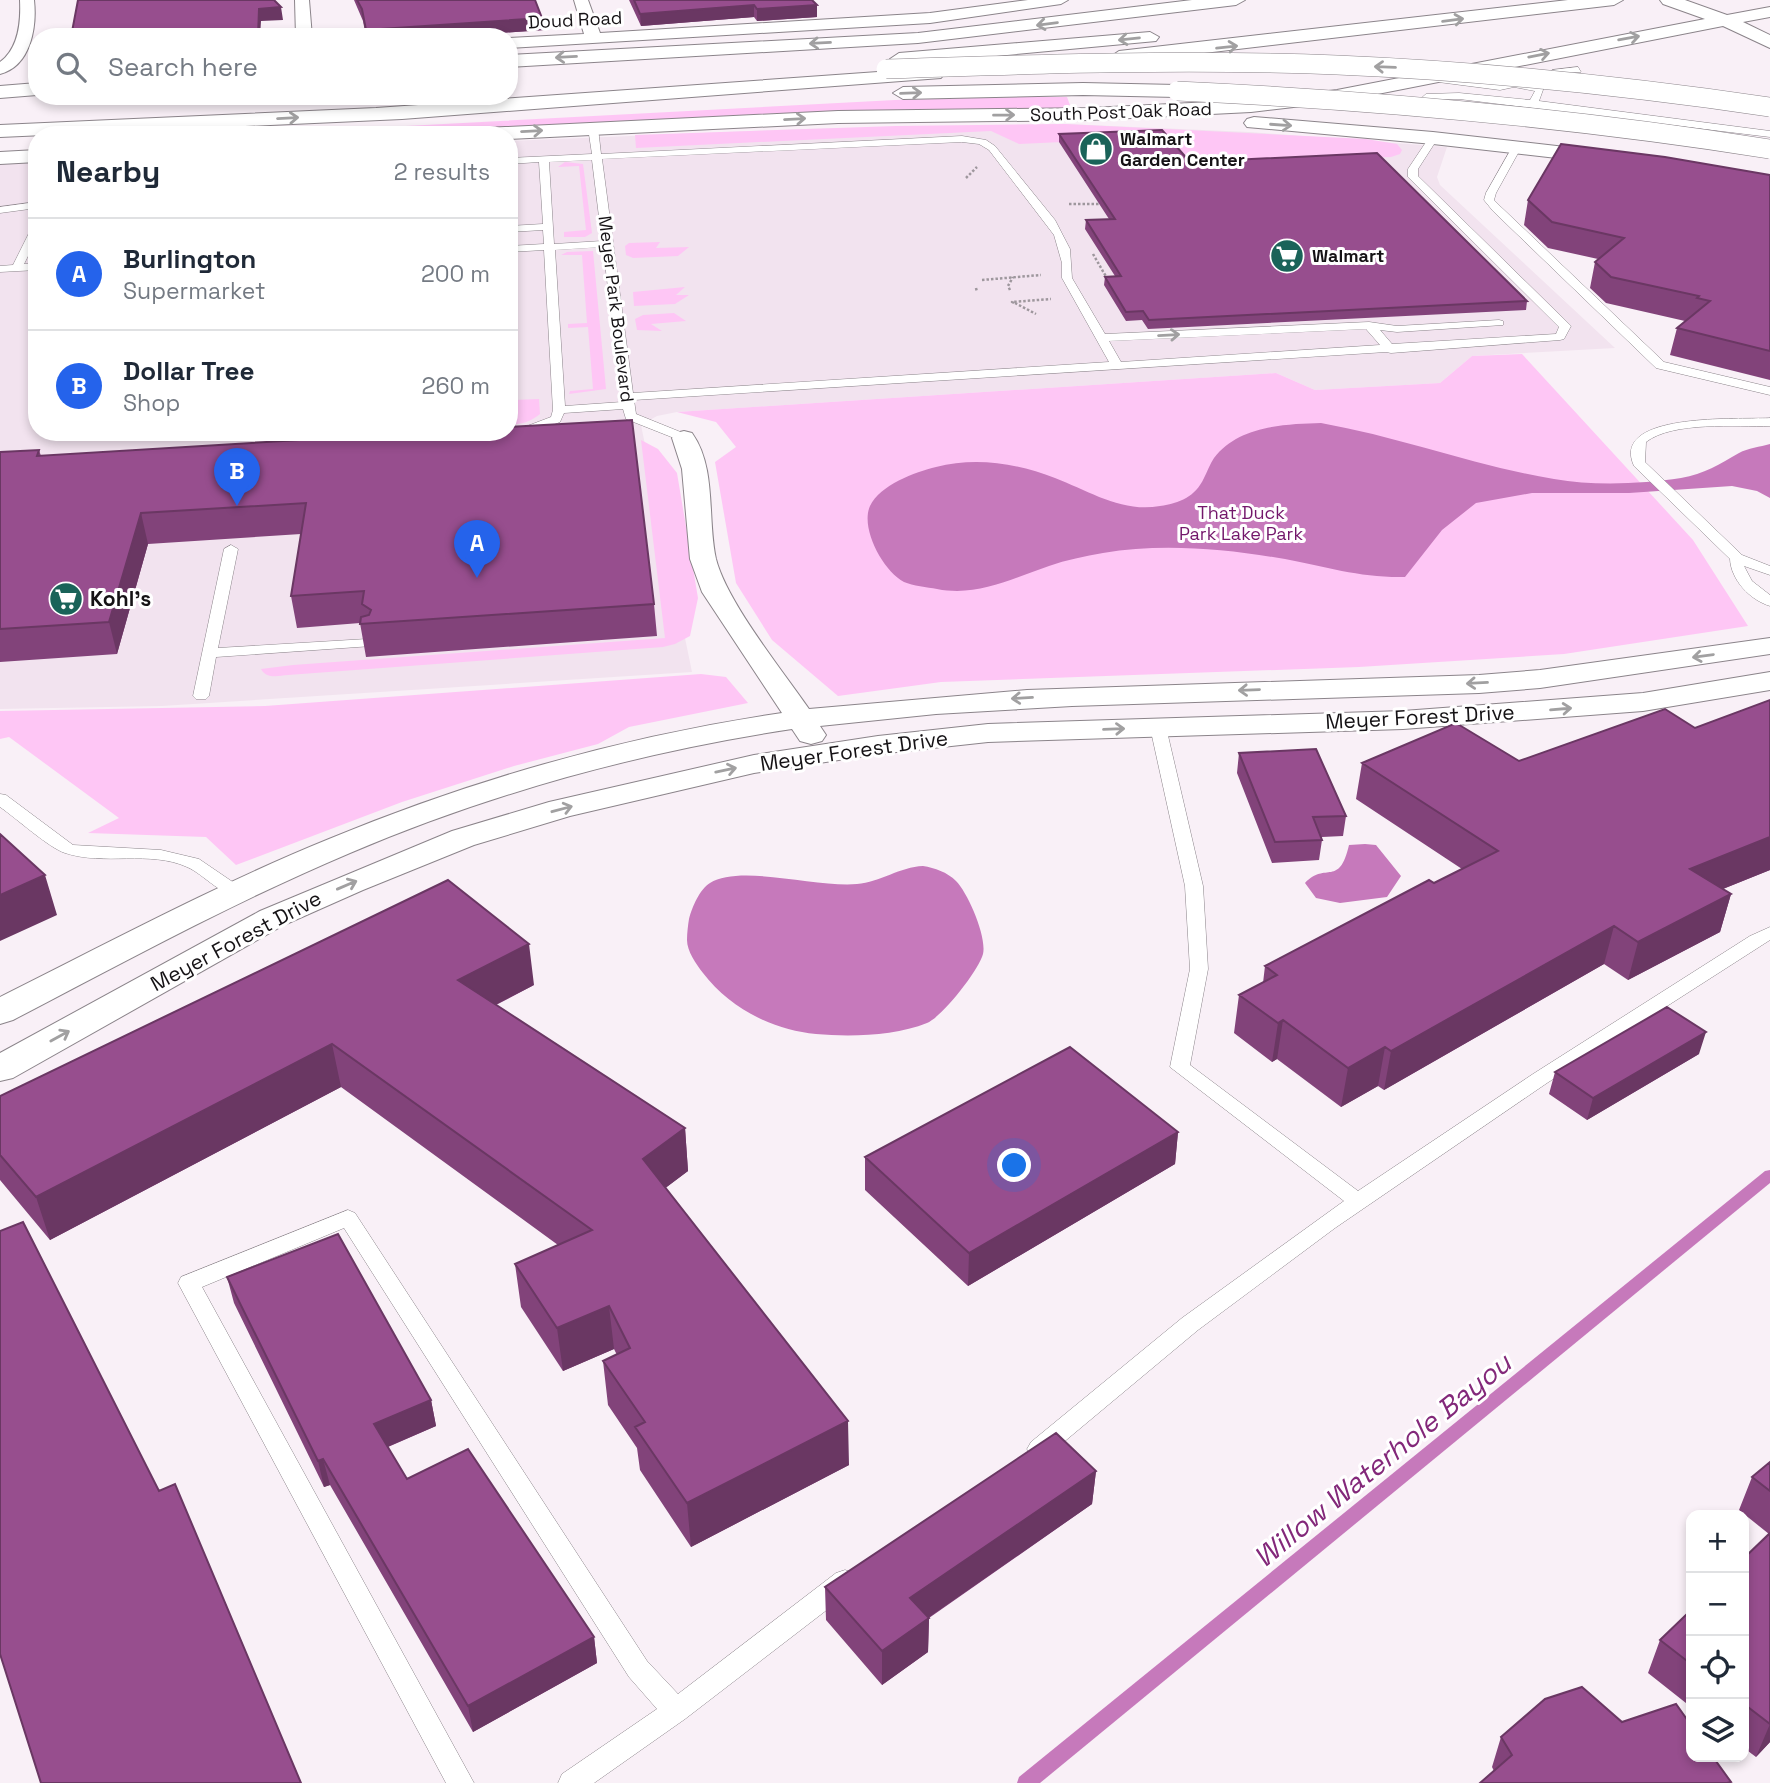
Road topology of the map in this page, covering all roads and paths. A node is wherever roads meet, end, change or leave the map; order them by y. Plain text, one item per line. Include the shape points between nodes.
1 (27, 0) edge
2 (302, 0) edge
3 (581, 0) edge
4 (1061, 0) edge
5 (1236, 0) edge
6 (1465, 0) edge
7 (1669, 0) edge
8 (1605, 1) edge
9 (1770, 12) edge
10 (1724, 20) junction
11 (304, 28) edge
12 (594, 39) junction
13 (1770, 42) edge
14 (518, 43) edge
15 (518, 60) edge
16 (1476, 68) junction
17 (0, 69) edge
18 (1578, 70) dead end
19 (642, 79) junction
20 (1419, 79) junction
21 (1511, 85) junction
22 (1544, 86) junction
23 (518, 87) edge
24 (28, 90) edge
25 (0, 92) edge
26 (518, 99) edge
27 (518, 101) edge
28 (1534, 103) junction
29 (372, 105) edge
30 (1770, 107) edge
31 (1770, 113) edge
32 (1091, 114) junction
33 (0, 115) edge
34 (1770, 122) edge
35 (72, 126) edge
36 (593, 128) junction
37 (28, 129) edge
38 (0, 131) edge
39 (518, 132) edge
40 (1433, 138) junction
41 (1768, 138) edge
42 (1517, 146) junction
43 (28, 156) edge
44 (596, 156) junction
45 (1770, 156) edge
46 (0, 158) edge
47 (544, 159) junction
48 (518, 160) edge
49 (1633, 161) edge
50 (974, 168) dead end
51 (966, 178) dead end
52 (28, 206) edge
53 (0, 210) edge
54 (549, 227) junction
55 (518, 229) edge
56 (608, 244) junction
57 (28, 245) edge
58 (550, 247) junction
59 (518, 249) edge
60 (28, 266) edge
61 (0, 268) edge
62 (17, 268) junction
63 (1042, 275) dead end
64 (1013, 277) junction
65 (982, 280) dead end
66 (1010, 290) dead end
67 (1055, 299) dead end
68 (1037, 314) dead end
69 (1499, 323) dead end
70 (1369, 325) junction
71 (1101, 338) junction
72 (1391, 350) junction
73 (1118, 367) junction
74 (1770, 391) edge
75 (628, 401) junction
76 (559, 410) junction
77 (1770, 422) edge
78 (518, 432) edge
79 (684, 438) joint
80 (231, 548) dead end
81 (1737, 558) junction
82 (1770, 570) edge
83 (1770, 602) edge
84 (367, 643) edge
85 (1770, 646) edge
86 (209, 653) junction
87 (1770, 681) edge
88 (1147, 694) junction
89 (201, 696) dead end
90 (802, 719) junction
91 (1158, 727) junction
92 (821, 754) junction
93 (0, 799) edge
94 (237, 891) junction
95 (272, 918) junction
96 (1770, 933) edge
97 (0, 1012) edge
98 (0, 1069) edge
99 (1359, 1202) junction
100 (1022, 1461) edge
101 (868, 1565) edge
102 (676, 1711) junction
103 (460, 1783) edge
104 (572, 1783) edge

1 - 17 street via 27,26 16,59
2 - 11 street
3 - 12 street
4 - 12 street, Doud Road via 930,18 858,17
5 -> 15 main road via 918,38
6 -> 19 main road via 1117,40
7 - 10 main road
26 -> 8 main road via 757,88 1044,65
9 - 10 main road, South Post Oak Road
10 - 13 main road
16 -> 10 main road, South Post Oak Road
12 - 14 street, Doud Road
16 - 20 main road, South Post Oak Road
16 - 21 lane
18 - 22 lane via 1555,72
19 - 23 main road
30 -> 19 main road, bridge via 1574,82 1400,68 1195,63
20 - 21 lane via 1500,88
20 - 32 main road, South Post Oak Road via 1337,96 1251,106
21 - 22 lane
22 - 28 lane
22 - 31 lane
24 - 25 main road
27 -> 41 main road, bridge via 981,90 1177,91 1475,110
28 - 41 lane
28 - 45 lane via 1426,97 1412,111
29 - 33 main road
35 -> 29 main road
36 -> 32 main road, South Post Oak Road via 838,117
32 -> 40 main road
34 - 41 lane
39 -> 36 main road, South Post Oak Road
36 - 44 lane, Meyer Park Boulevard
38 -> 37 main road
40 - 42 main road
40 - 72 lane via 1413,169 1413,177 1565,326 1560,337 1547,340
42 - 49 main road
42 - 74 lane via 1491,193 1489,200 1497,209 1660,365
43 - 46 main road
44 - 47 lane
44 - 56 lane, Meyer Park Boulevard
44 - 71 lane via 977,140 996,153 1062,239 1070,262 1067,278
47 - 48 lane
47 - 54 lane
50 - 51 path
52 - 53 lane
54 - 55 lane
54 - 58 lane
56 - 58 lane
56 - 75 lane, Meyer Park Boulevard
57 - 62 lane
58 - 59 lane
58 - 76 lane
60 - 62 lane
61 - 62 lane
63 - 64 path
64 - 65 path
64 - 66 path
67 - 68 path via 1012,302
69 - 70 lane via 1397,329
71 -> 70 lane
70 - 72 lane
71 - 73 lane
72 - 73 lane
73 - 75 lane
75 - 76 lane
75 - 79 lane, Meyer Park Boulevard via 630,416
76 - 78 lane via 556,419 545,426
77 - 81 lane via 1681,426 1650,433 1637,447 1639,463
79 - 90 street, Meyer Park Boulevard via 694,469 703,559 716,592
80 - 86 lane
81 - 82 lane
81 - 83 lane via 1736,569 1744,582
84 - 86 lane
85 -> 88 street, Meyer Forest Drive via 1479,684
86 - 89 lane
91 -> 87 street, Meyer Forest Drive via 1522,712 1643,702
88 -> 90 street, Meyer Forest Drive via 983,701
88 - 91 street
90 - 92 street, Meyer Park Boulevard
90 - 94 street, Meyer Forest Drive via 559,770 370,832
92 -> 91 street, Meyer Forest Drive via 988,733
91 - 99 lane via 1194,886 1199,969 1180,1066
95 -> 92 street, Meyer Forest Drive via 487,831 660,785
93 - 94 lane via 68,849 161,855 193,863
94 - 95 street
94 - 97 street, Meyer Forest Drive
98 -> 95 street, Meyer Forest Drive
96 - 99 lane via 1548,1072
99 - 100 lane via 1190,1325
101 - 102 lane
102 - 103 lane via 638,1669 348,1218 189,1283
102 - 104 lane

